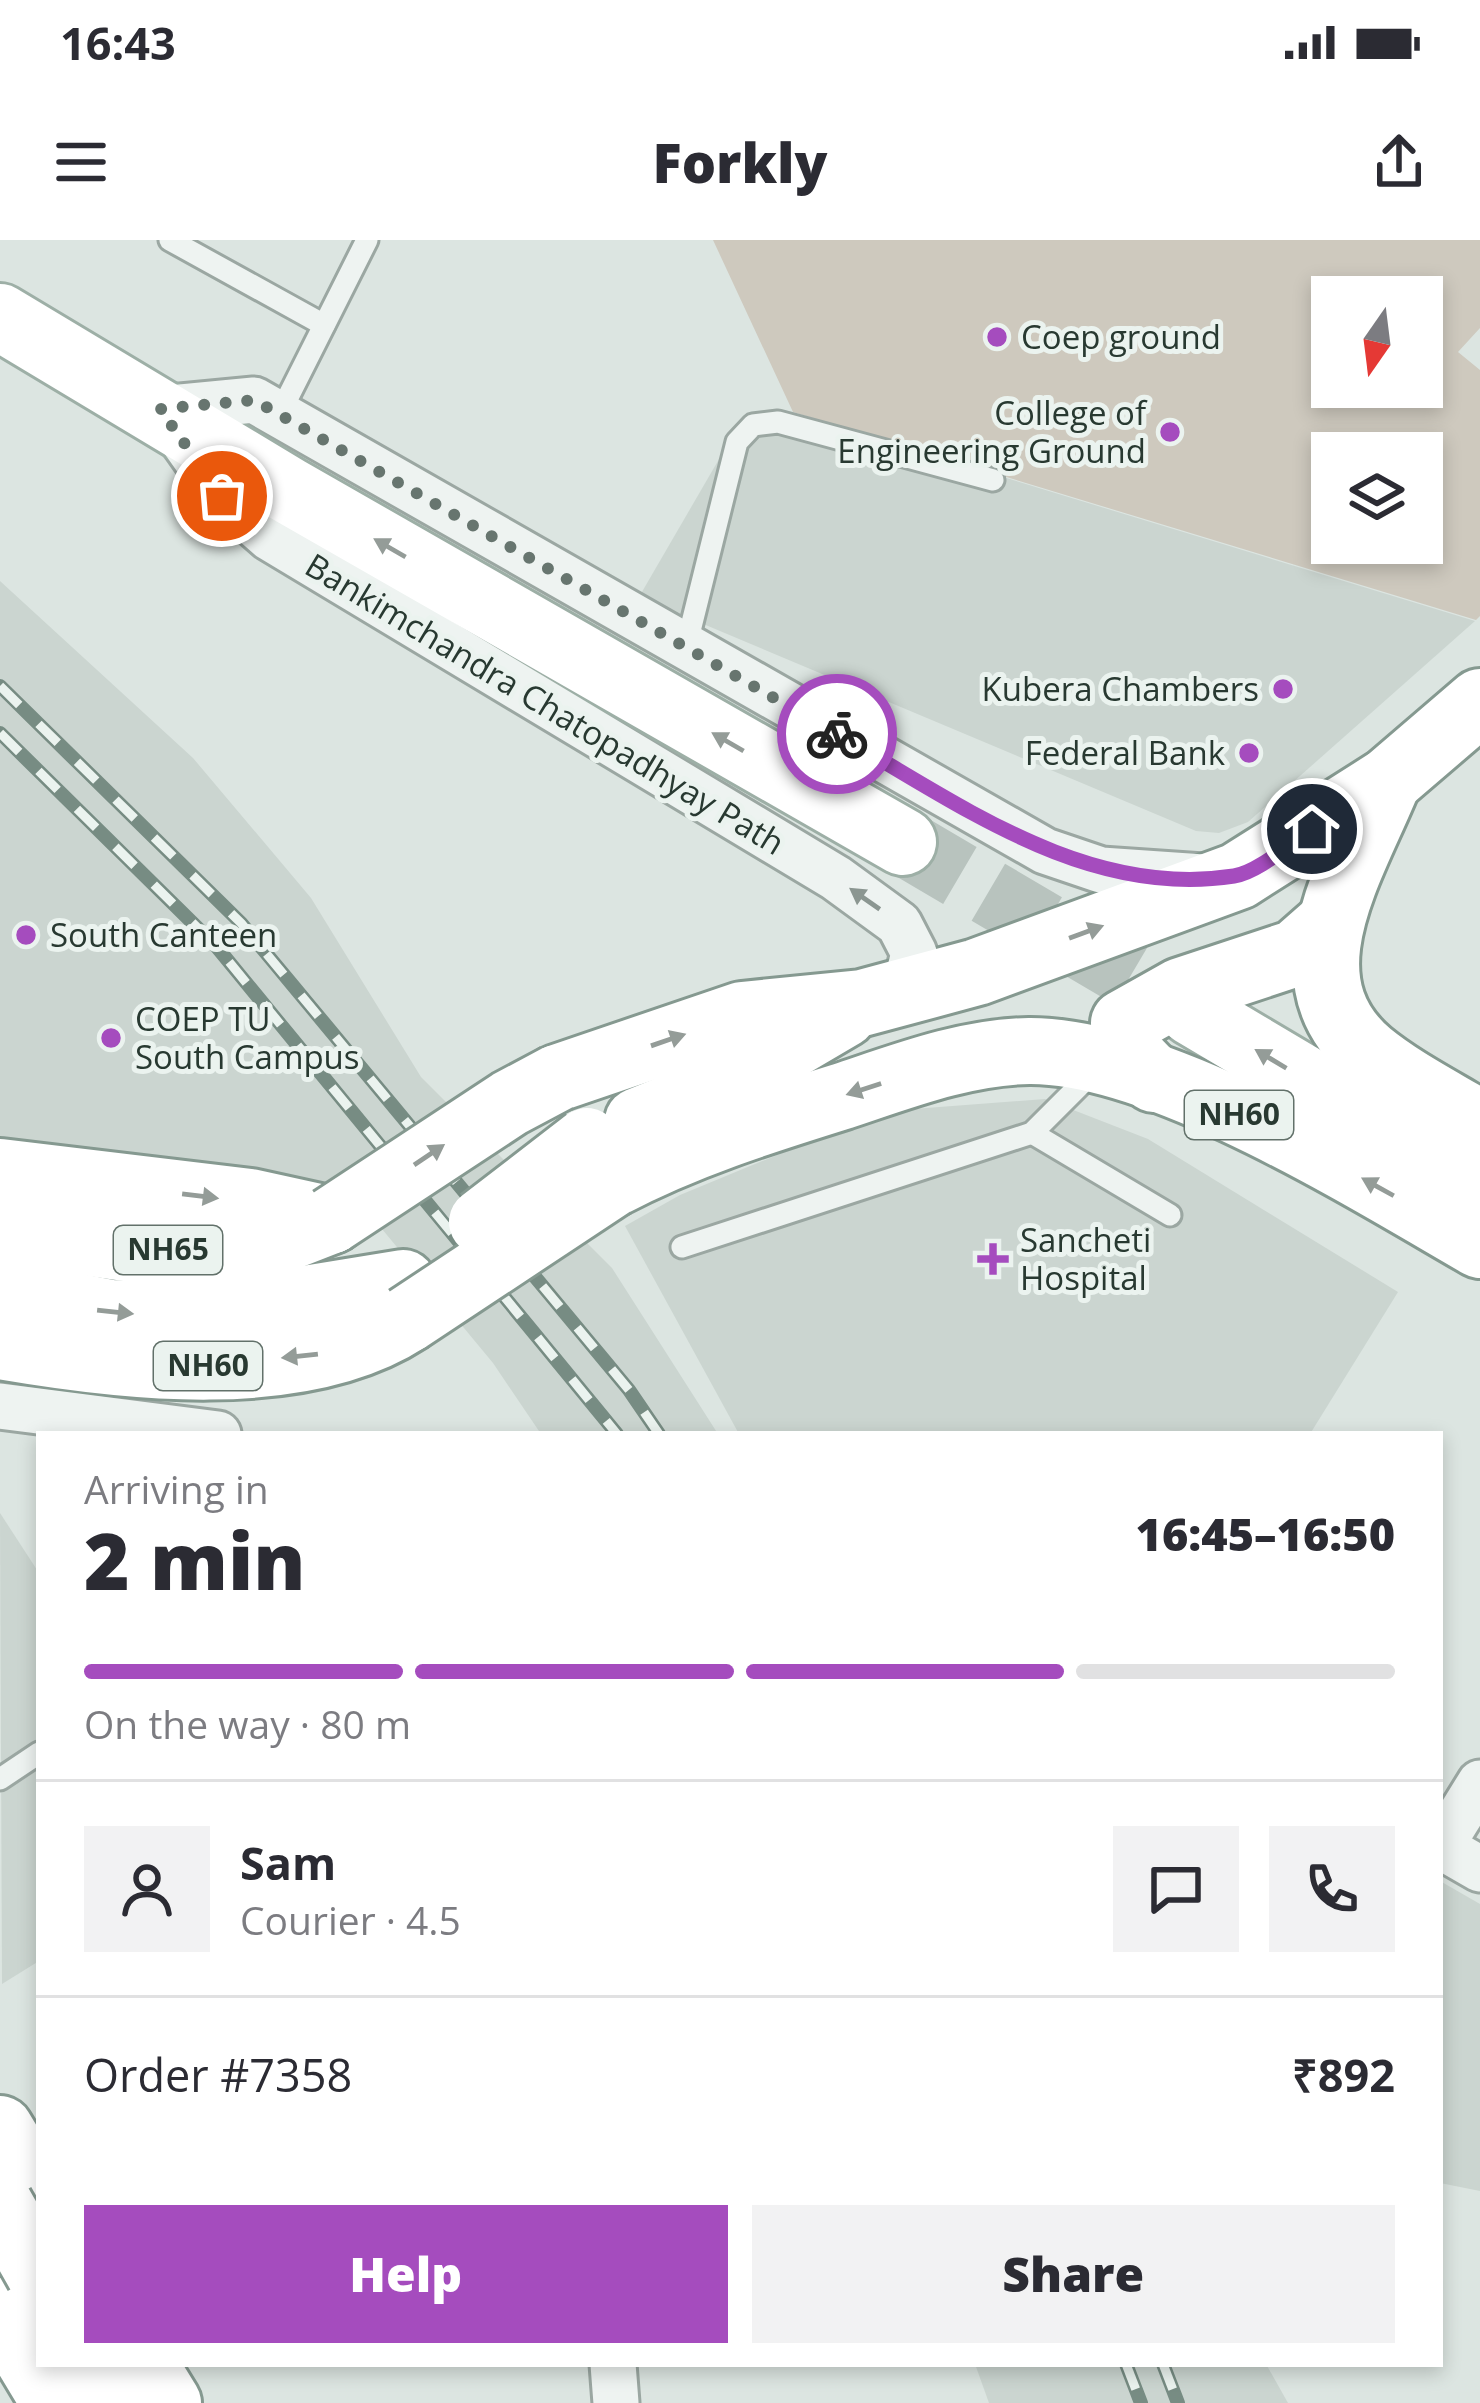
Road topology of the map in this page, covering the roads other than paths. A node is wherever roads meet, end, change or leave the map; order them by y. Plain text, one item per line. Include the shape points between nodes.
1 (170, 240) edge
2 (367, 240) edge
3 (0, 317) edge
4 (325, 325) junction
5 (160, 409) junction
6 (279, 415) junction
7 (994, 480) dead end
8 (686, 647) junction
9 (1480, 702) edge
10 (1388, 781) junction
11 (903, 842) tunnel mouth
12 (1238, 876) junction
13 (1329, 924) junction
14 (883, 998) junction
15 (1192, 1012) tunnel mouth
16 (1127, 1072) junction
17 (1480, 1124) edge
18 (1032, 1132) junction
19 (600, 1162) junction
20 (0, 1172) edge
21 (1480, 1183) edge
22 (1170, 1215) dead end
23 (332, 1220) junction
24 (0, 1230) edge
25 (1480, 1245) edge
26 (682, 1247) dead end
27 (0, 1292) edge
28 (406, 1301) junction
29 (0, 1346) edge
30 (0, 1406) edge
31 (195, 1431) edge
32 (36, 1755) edge
33 (0, 1779) edge
34 (1480, 1783) edge
35 (1443, 1843) edge
36 (1443, 1847) edge
37 (1480, 1869) edge
38 (0, 2129) edge
39 (36, 2188) edge
40 (0, 2205) edge
41 (36, 2219) edge
42 (36, 2268) edge
43 (0, 2312) edge
44 (36, 2321) edge
45 (62, 2367) edge
46 (92, 2367) edge
47 (146, 2367) edge
48 (614, 2367) edge
49 (55, 2403) edge
50 (82, 2403) edge
51 (112, 2403) edge
52 (167, 2403) edge
53 (616, 2403) edge

1 - 4 lane
2 - 4 lane
3 - 5 main road, Bankimchandra Chatopadhyay Path
4 - 6 lane
5 - 6 street via 254,400
11 -> 5 main road
14 -> 5 street, Bankimchandra Chatopadhyay Path via 914,953 899,923 270,538 222,496
6 - 8 street
7 - 8 lane via 778,422 753,425 737,442
8 - 12 street via 1045,850 1102,870
9 - 10 main road
10 - 12 main road
10 - 13 main road
14 -> 12 main road
13 - 16 main road via 1296,953 1181,991 1124,1023
13 - 17 main road via 1330,1009 1369,1054
14 - 19 main road
23 -> 14 main road, bridge via 557,1078 742,1015
21 -> 15 main road
16 - 18 lane
16 -> 19 main road, NH60 via 1032,1051 976,1057 692,1144
25 -> 16 main road, NH60 via 1272,1128
18 - 22 lane
18 - 26 lane
19 - 28 main road, NH60, bridge
20 -> 23 main road via 250,1202
23 - 24 main road, NH65 via 255,1250 140,1250
27 -> 28 main road via 110,1313 201,1316
28 -> 29 main road, NH60 via 379,1338 335,1353 206,1366 102,1364
30 - 31 street
32 - 33 lane
34 - 35 street
36 - 37 street
38 - 39 main road
40 - 42 main road, bridge
41 - 44 main road via 12,2261
43 - 49 main road
45 - 50 main road
46 - 51 main road
47 - 52 main road
48 - 53 street

